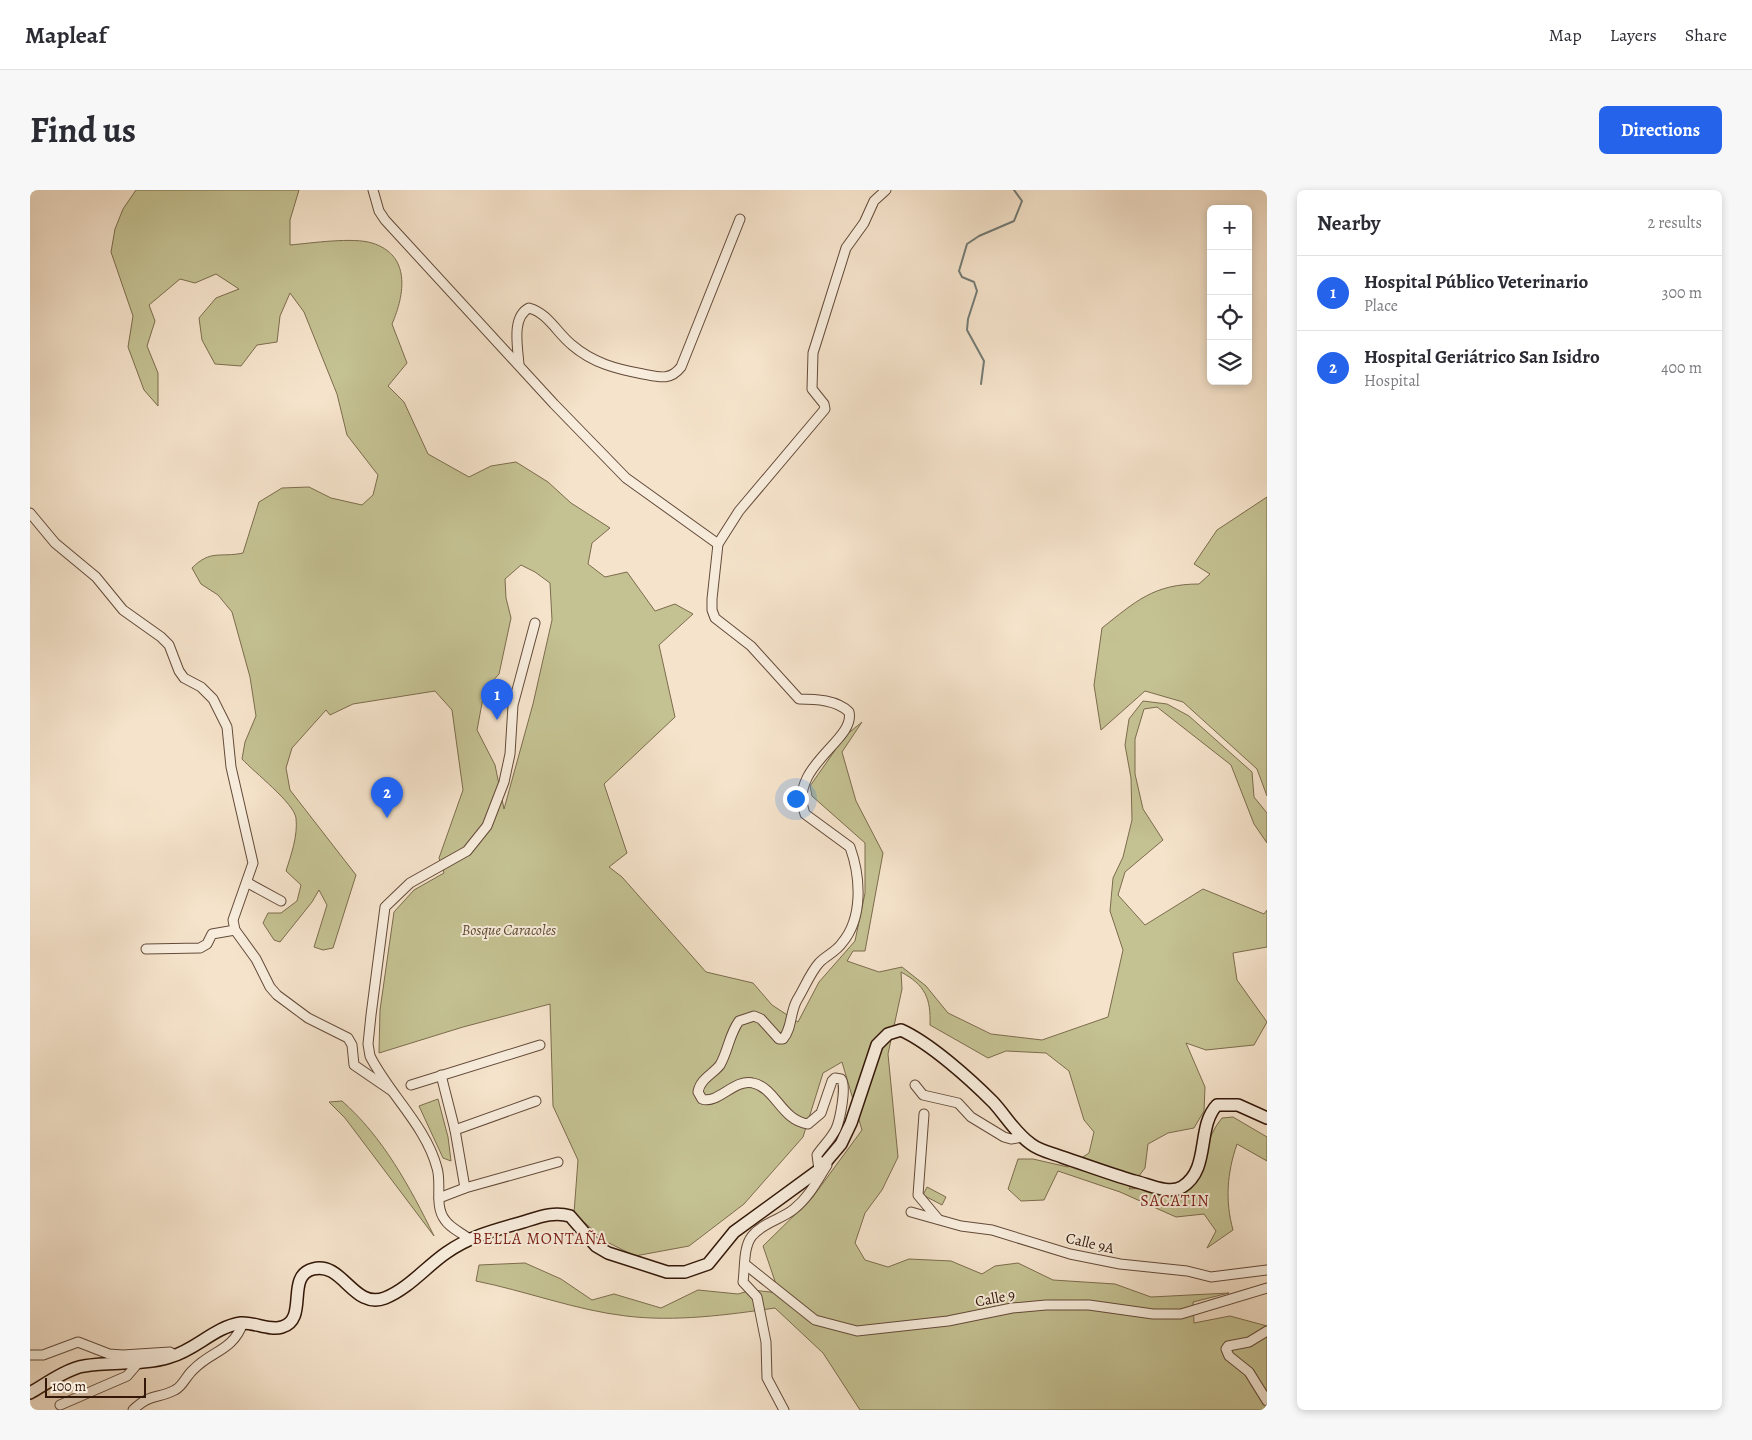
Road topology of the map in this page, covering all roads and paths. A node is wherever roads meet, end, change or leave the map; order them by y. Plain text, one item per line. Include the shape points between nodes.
1 (373, 190) edge
2 (886, 190) edge
3 (740, 218) dead end
4 (519, 365) junction
5 (30, 513) edge
6 (718, 544) junction
7 (535, 623) dead end
8 (248, 883) junction
9 (281, 901) dead end
10 (234, 930) junction
11 (146, 949) dead end
12 (540, 1045) dead end
13 (442, 1075) junction
14 (411, 1085) dead end
15 (914, 1085) dead end
16 (392, 1091) junction
17 (536, 1101) dead end
18 (924, 1114) dead end
19 (1267, 1118) edge
20 (455, 1130) junction
21 (1023, 1137) junction
22 (840, 1144) junction
23 (558, 1162) dead end
24 (819, 1170) junction
25 (465, 1188) junction
26 (439, 1198) junction
27 (911, 1212) dead end
28 (940, 1221) junction
29 (469, 1239) junction
30 (746, 1265) junction
31 (1267, 1270) edge
32 (1267, 1288) edge
33 (243, 1323) junction
34 (1267, 1331) edge
35 (30, 1355) edge
36 (176, 1355) junction
37 (139, 1362) junction
38 (30, 1393) edge
39 (1267, 1401) edge
40 (60, 1405) dead end
41 (133, 1410) edge
42 (784, 1410) edge

1 - 4 street via 385,220
2 - 6 street via 874,201 864,223 846,248 813,353 811,385 825,409 739,511
3 - 4 street via 681,367 674,375 663,378 616,369 590,359 570,344 543,314 528,308 518,318
4 - 6 street via 626,478
5 - 8 street via 55,543 96,577 123,610 169,645 184,678 213,699 227,727 231,767 253,864
6 - 24 street via 712,598 715,618 751,646 800,699 820,700 849,712 846,727 802,786 801,805 811,820 850,847 858,907 852,931 819,963 795,1004 787,1035 779,1039 761,1019 754,1016 739,1021 729,1038 722,1062 701,1082 698,1092 702,1099 710,1100 737,1085 754,1083 766,1090 792,1118 808,1124 821,1113 832,1081 841,1079 844,1085 839,1120 831,1138 817,1155
7 - 16 street via 513,705 508,764 487,826 467,851 410,883 385,907 368,1044 376,1068
8 - 9 street
8 - 10 street via 233,920
10 - 11 street via 212,934 207,944 200,948
10 - 16 street via 277,995 308,1018 348,1038 352,1044 354,1065
12 - 13 street
13 - 14 street
13 - 20 street
15 - 21 street via 923,1095 958,1104 971,1117 1004,1137
16 - 26 street via 415,1124 438,1168
17 - 20 street
18 - 28 street via 918,1195
19 - 21 main road via 1238,1105 1217,1105 1208,1116 1203,1148 1193,1174 1182,1187 1174,1190 1042,1150
20 - 25 street
21 - 22 main road via 982,1092 915,1036 901,1030 888,1034 877,1045 851,1123
22 - 24 main road
22 - 30 street via 809,1196 751,1237 747,1245
23 - 25 street
24 - 29 main road via 734,1232 708,1264 685,1272 667,1272 608,1253 596,1246 570,1216 563,1214 550,1214
25 - 26 street
26 - 29 street via 444,1219
27 - 28 street, Calle 9A
28 - 31 street, Calle 9A via 992,1230 1070,1254 1120,1264 1219,1277
29 - 33 main road via 397,1292 378,1300 370,1300 357,1293 331,1270 314,1268 306,1272 298,1284 295,1315 287,1325 280,1328
30 - 32 street, Calle 9 via 816,1320 857,1331 1046,1305 1181,1314
30 - 42 street via 743,1282 757,1297 766,1342 767,1378
33 - 36 main road via 224,1328
33 - 41 street via 232,1344 198,1365 175,1390 152,1396
34 - 39 street via 1250,1342 1226,1349 1229,1356 1250,1372
35 - 36 street via 43,1355 78,1342 109,1354 170,1352
36 - 37 main road
37 - 38 main road via 79,1367
37 - 40 street via 127,1376

